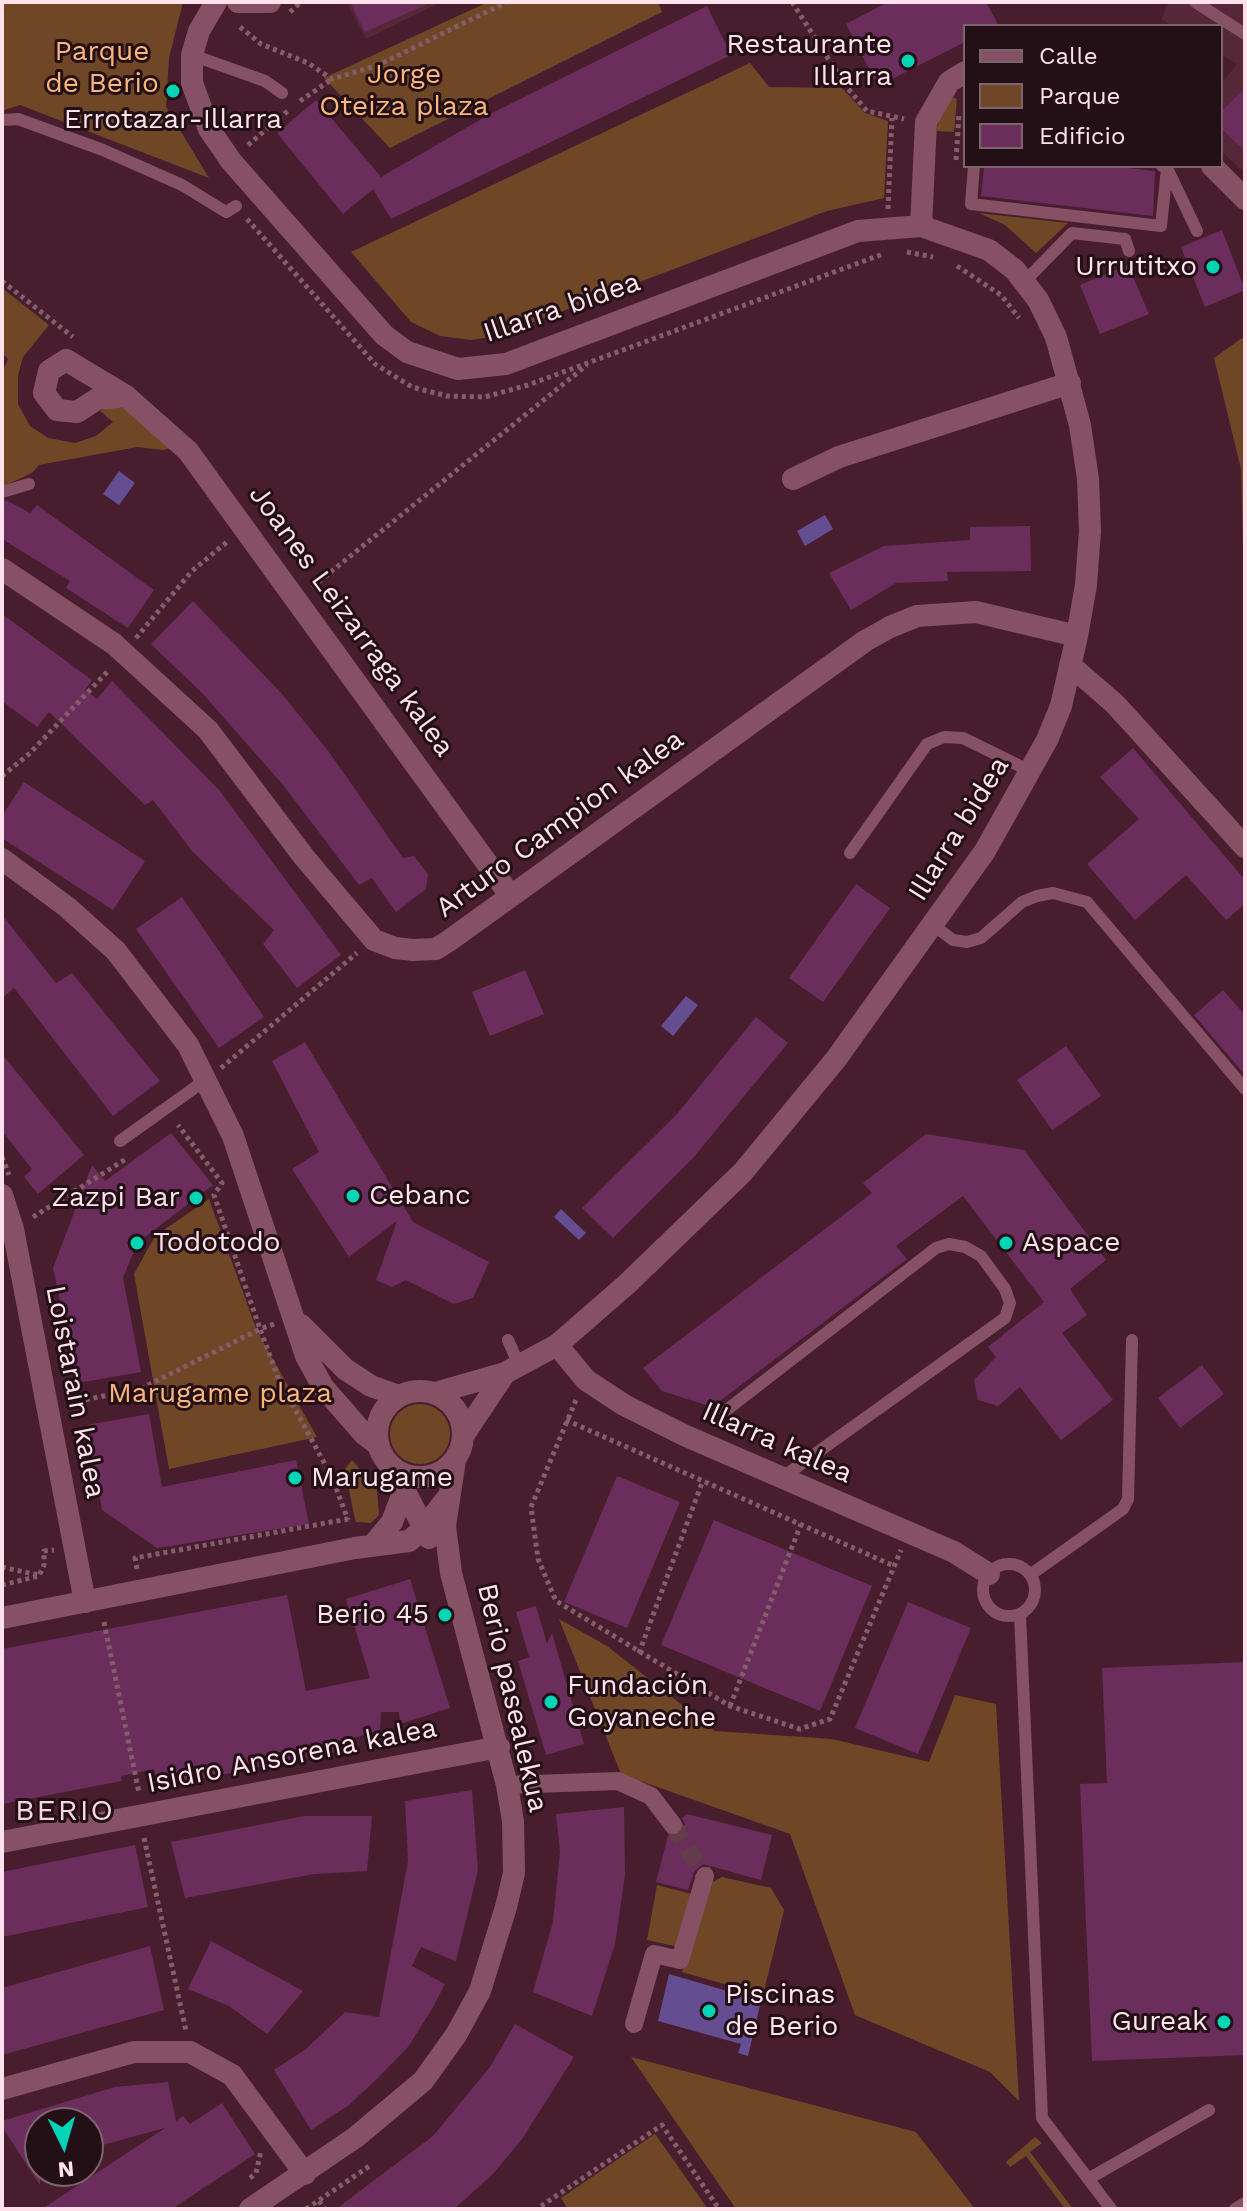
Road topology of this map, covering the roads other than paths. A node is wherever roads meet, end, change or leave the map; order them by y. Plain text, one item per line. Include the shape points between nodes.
1 (216, 2) edge
2 (238, 2) edge
3 (270, 2) edge
4 (1195, 2) edge
5 (1245, 34) edge
6 (192, 55) junction
7 (963, 73) edge
8 (282, 93) dead end
9 (2, 120) edge
10 (974, 168) edge
11 (1165, 168) edge
12 (1166, 168) edge
13 (1214, 168) edge
14 (1245, 199) edge
15 (236, 206) road end
16 (921, 226) junction
17 (1197, 231) dead end
18 (1129, 251) dead end
19 (1024, 282) junction
20 (1070, 383) junction
21 (126, 396) dead end
22 (793, 479) dead end
23 (29, 484) dead end
24 (2, 492) edge
25 (2, 569) edge
26 (1077, 636) junction
27 (1070, 665) junction
28 (1032, 772) junction
29 (1245, 847) edge
30 (850, 853) dead end
31 (2, 859) edge
32 (2, 874) edge
33 (43, 889) junction
34 (510, 895) junction
35 (933, 925) junction
36 (207, 1079) junction
37 (1245, 1089) edge
38 (120, 1141) dead end
39 (7, 1188) edge
40 (294, 1318) junction
41 (508, 1340) dead end
42 (1132, 1340) dead end
43 (557, 1345) junction
44 (512, 1369) junction
45 (435, 1393) junction
46 (399, 1396) junction
47 (724, 1412) dead end
48 (463, 1436) junction
49 (377, 1444) junction
50 (455, 1460) junction
51 (393, 1468) junction
52 (783, 1477) junction
53 (405, 1488) junction
54 (448, 1497) junction
55 (423, 1529) junction
56 (373, 1545) junction
57 (451, 1573) junction
58 (989, 1574) junction
59 (1030, 1575) junction
60 (85, 1602) junction
61 (1020, 1614) junction
62 (2, 1618) edge
63 (499, 1747) junction
64 (507, 1785) junction
65 (673, 1825) tunnel mouth
66 (2, 1842) edge
67 (705, 1876) dead end
68 (634, 2024) dead end
69 (2, 2089) edge
70 (1209, 2110) dead end
71 (305, 2174) junction
72 (1088, 2179) junction
73 (1245, 2203) edge
74 (250, 2209) edge
75 (1111, 2209) edge
76 (1235, 2209) edge

1 - 6 street, Illarra bidea
2 - 3 street
4 - 5 lane
6 - 8 lane via 265,81
6 - 16 street, Illarra bidea via 192,83 200,110 231,161 384,335 435,364 458,369 506,364 858,231 888,215
7 - 16 street via 949,82 926,122
9 - 15 lane via 18,119 103,150 182,185 226,212
10 - 11 lane via 971,204 1161,226
12 - 17 lane
13 - 14 street
16 - 19 street, Illarra bidea via 989,250
18 - 19 lane via 1125,239 1072,233
19 - 20 street, Illarra bidea via 1056,337
20 - 22 street via 839,457
20 - 26 street, Illarra bidea via 1088,479 1090,531
21 - 34 street, Joanes Leizarraga kalea via 188,451
23 - 24 lane
25 - 34 street, Arturo Campion kalea via 124,654 208,730 374,940 395,948 436,949
26 - 27 street, Illarra bidea
26 - 34 street, Arturo Campion kalea via 976,612 917,616 890,627
27 - 28 street, Illarra bidea via 1061,706
27 - 29 street via 1115,704
28 - 30 lane via 963,738 944,737 927,744
28 - 35 street, Illarra bidea
31 - 33 street
32 - 33 street
33 - 36 street via 116,951 159,1002
35 - 37 lane via 953,940 967,942 981,938 1022,902 1037,896 1053,893 1087,902
35 - 43 street, Illarra bidea via 836,1059 743,1172
36 - 38 lane
36 - 40 street via 233,1136
39 - 60 street, Loistarain kalea
40 - 46 street via 345,1369
40 - 49 street via 323,1387
41 - 44 lane
42 - 59 lane via 1128,1499 1123,1509
43 - 44 street, Illarra bidea
43 - 52 street, Illarra kalea via 586,1380 624,1405
44 - 45 street, Illarra bidea
44 - 48 street, Illarra bidea
45 - 46 street
45 - 48 street via 456,1410
46 - 49 street via 380,1416
47 - 52 lane via 936,1248 949,1244 981,1256 1005,1289 1010,1303 1005,1318
48 - 50 street
49 - 51 street
50 - 51 street via 432,1476 405,1475
50 - 54 street, Berio pasealekua
51 - 53 street, Berio pasealekua
52 - 58 street, Illarra kalea via 954,1552
53 - 55 street, Berio pasealekua
53 - 56 street via 392,1522
54 - 55 street
54 - 57 street, Berio pasealekua via 445,1526
55 - 56 street via 409,1541
55 - 57 street, Berio pasealekua
56 - 60 street
57 - 63 street, Berio pasealekua
58 - 59 lane via 1010,1565
58 - 61 lane via 984,1590 989,1606 1003,1616
59 - 61 lane via 1035,1597
60 - 62 street
61 - 72 lane via 1042,2118
63 - 64 street, Berio pasealekua
63 - 66 street, Isidro Ansorena kalea
64 - 65 street via 618,1781 651,1796
64 - 71 street, Berio pasealekua via 514,1873 480,1991 423,2081
67 - 68 street via 680,1960 654,1954
69 - 71 street via 134,2052 190,2052 232,2075
70 - 72 lane
71 - 74 street, Berio pasealekua
72 - 75 lane
73 - 76 lane

